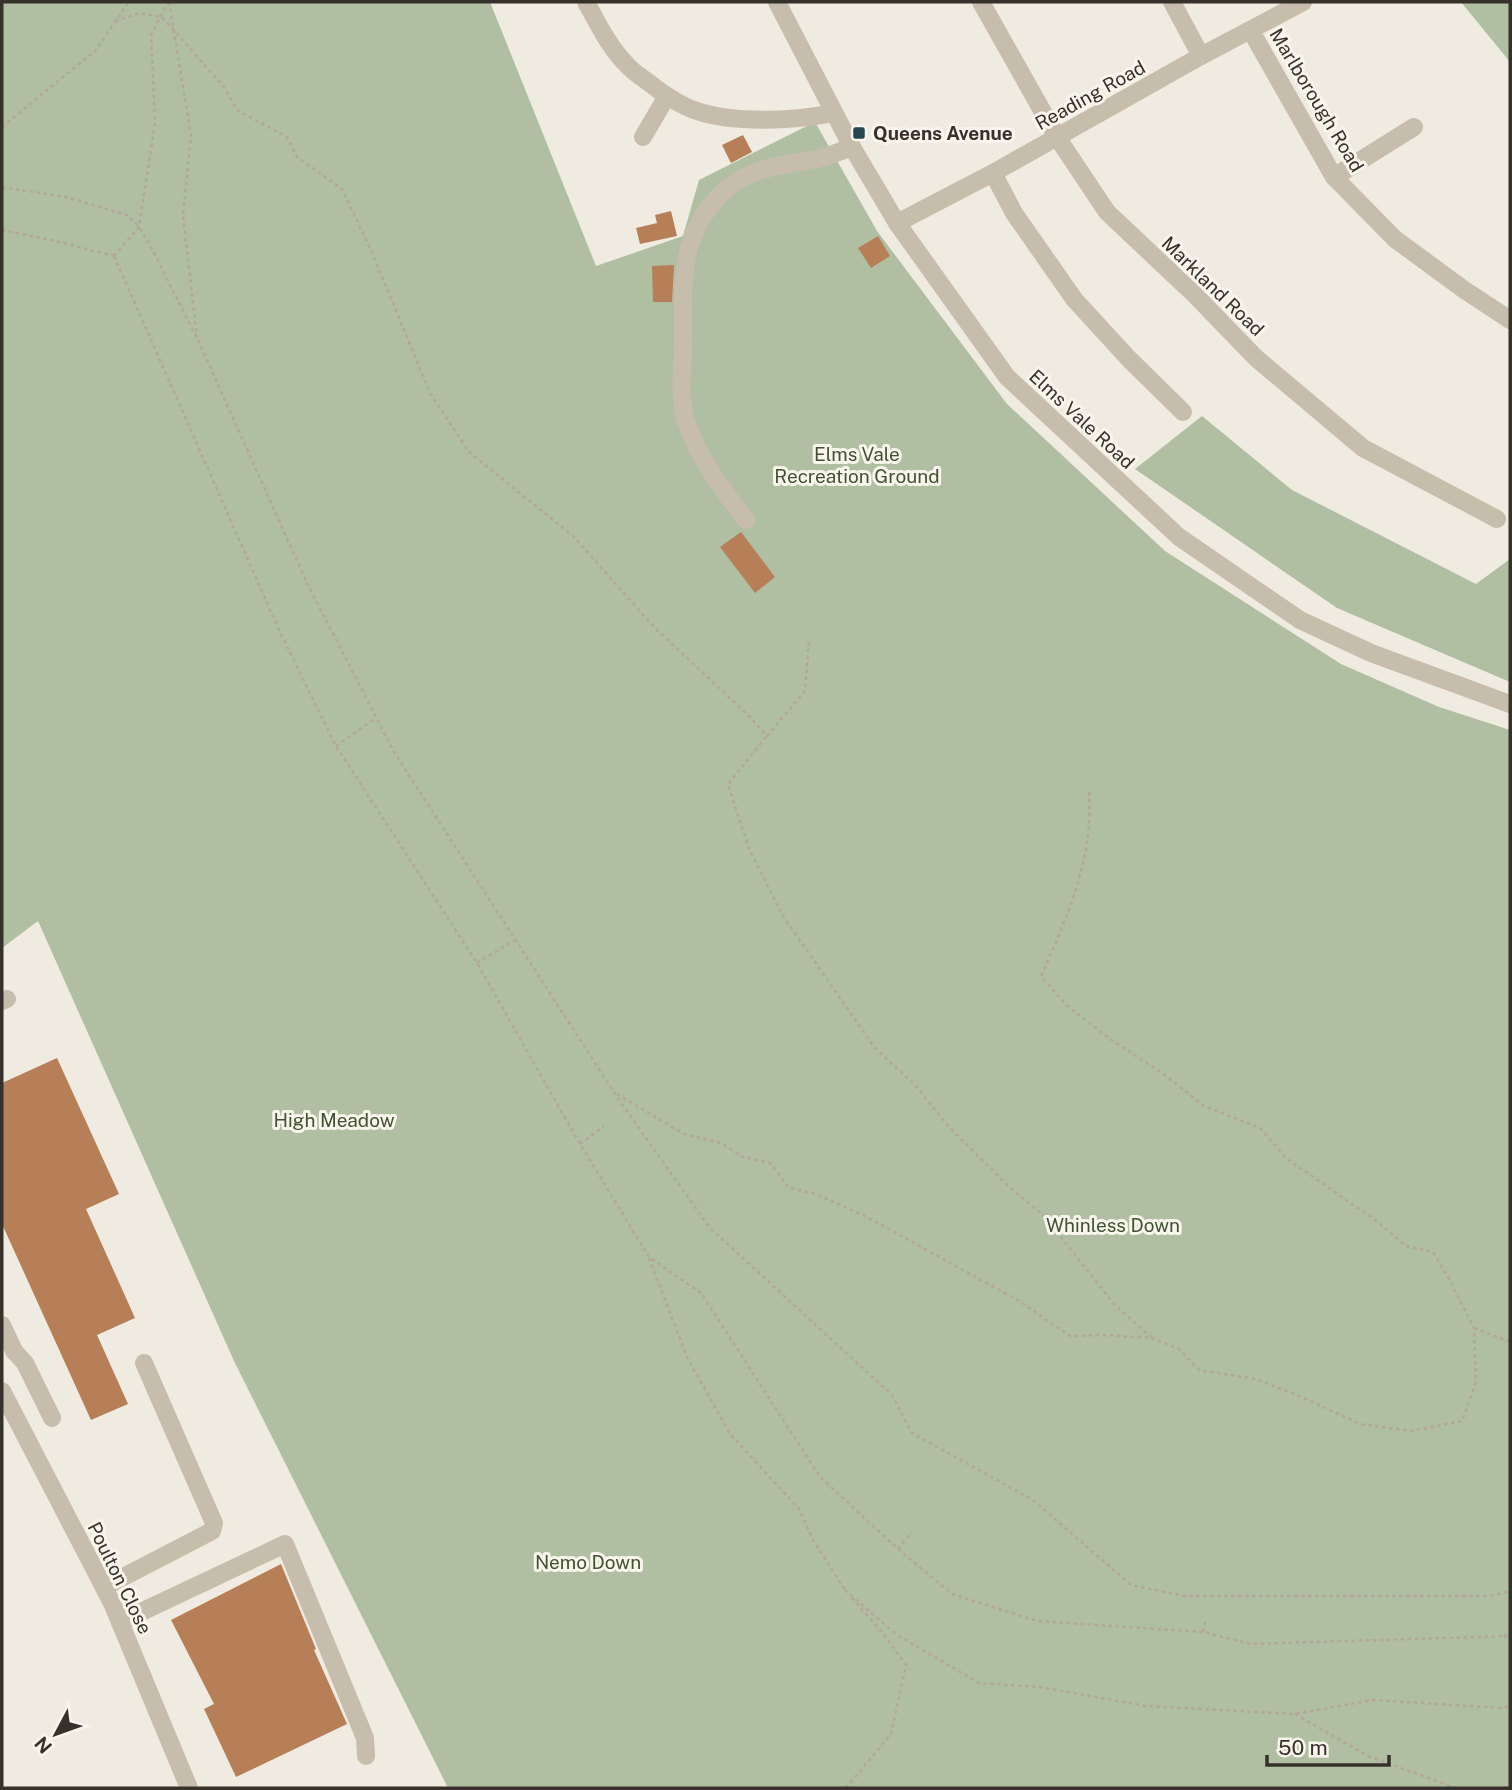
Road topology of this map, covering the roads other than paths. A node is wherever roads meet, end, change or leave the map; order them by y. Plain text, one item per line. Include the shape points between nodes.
1 (586, 2) edge
2 (777, 2) edge
3 (981, 2) edge
4 (1172, 2) edge
5 (1303, 2) edge
6 (1251, 31) junction
7 (1202, 57) junction
8 (667, 96) junction
9 (834, 113) junction
10 (1414, 127) dead end
11 (643, 137) dead end
12 (1058, 137) junction
13 (852, 147) junction
14 (993, 173) junction
15 (1334, 177) junction
16 (897, 223) junction
17 (1510, 320) edge
18 (1183, 412) dead end
19 (1497, 519) dead end
20 (746, 520) dead end
21 (1510, 704) edge
22 (2, 1325) edge
23 (144, 1363) dead end
24 (2, 1391) edge
25 (52, 1418) dead end
26 (104, 1587) junction
27 (120, 1622) junction
28 (366, 1756) dead end
29 (189, 1788) edge

1 - 8 street via 628,67
2 - 9 street, Elms Vale Road
3 - 12 street, Markland Road
4 - 7 street
5 - 6 street, Reading Road
6 - 7 street, Reading Road
6 - 15 street, Marlborough Road
7 - 12 street, Reading Road
8 - 9 street via 721,117 811,118
8 - 11 street
9 - 13 street, Elms Vale Road
10 - 15 street
12 - 14 street, Reading Road
12 - 19 street, Markland Road via 1107,212 1256,358 1363,448
13 - 16 street, Elms Vale Road
13 - 20 street via 739,180 719,196 692,237 686,259 683,329 685,419 711,474
14 - 16 street, Reading Road
14 - 18 street via 1014,213 1074,299
15 - 17 street, Marlborough Road via 1395,239
16 - 21 street, Elms Vale Road via 1007,377 1179,537 1300,620 1371,653
22 - 25 street
23 - 26 street via 214,1522 212,1531
24 - 26 street, Poulton Close
26 - 27 street, Poulton Close
27 - 28 street via 285,1544 365,1738
27 - 29 street, Poulton Close

